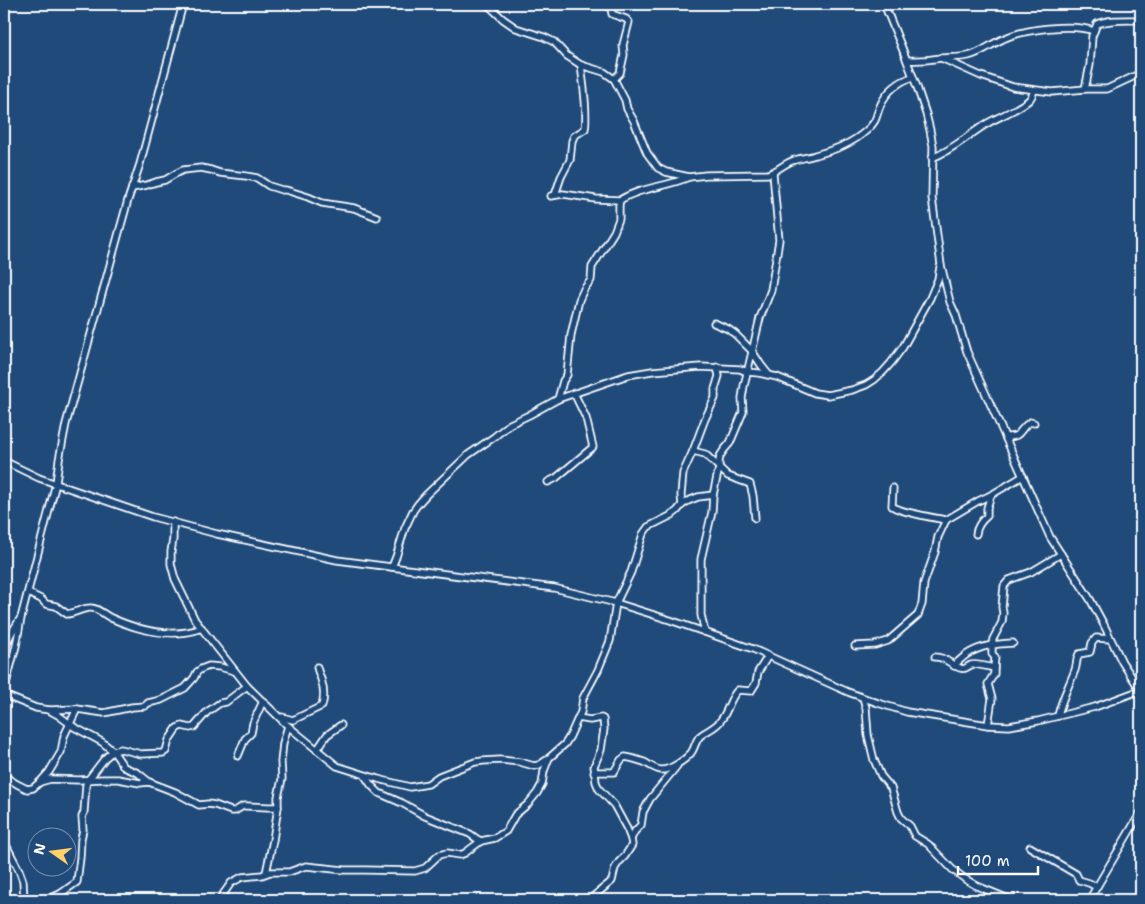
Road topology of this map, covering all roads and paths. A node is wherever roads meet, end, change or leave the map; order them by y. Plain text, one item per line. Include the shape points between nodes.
1 (183, 4) edge
2 (487, 4) edge
3 (604, 4) edge
4 (884, 4) edge
5 (1138, 20) dead end
6 (1094, 31) junction
7 (941, 58) junction
8 (907, 60) junction
9 (580, 65) junction
10 (1141, 73) edge
11 (913, 77) junction
12 (614, 79) junction
13 (1085, 89) junction
14 (1034, 90) junction
15 (932, 158) junction
16 (773, 172) junction
17 (689, 177) junction
18 (132, 188) junction
19 (620, 200) junction
20 (377, 217) dead end
21 (940, 265) junction
22 (714, 323) dead end
23 (752, 352) junction
24 (717, 367) junction
25 (748, 372) junction
26 (769, 375) junction
27 (574, 393) junction
28 (558, 399) junction
29 (1034, 423) dead end
30 (1005, 437) junction
31 (694, 451) junction
32 (4, 461) edge
33 (719, 468) junction
34 (1023, 476) junction
35 (548, 482) dead end
36 (56, 483) junction
37 (893, 488) dead end
38 (713, 495) junction
39 (991, 495) junction
40 (682, 505) junction
41 (755, 518) dead end
42 (946, 520) junction
43 (173, 522) junction
44 (976, 534) dead end
45 (1061, 554) junction
46 (392, 567) junction
47 (28, 593) junction
48 (616, 603) junction
49 (21, 618) junction
50 (202, 628) junction
51 (705, 632) junction
52 (1110, 639) junction
53 (1013, 643) dead end
54 (992, 645) junction
55 (855, 646) dead end
56 (4, 648) edge
57 (768, 656) junction
58 (935, 657) dead end
59 (317, 666) dead end
60 (954, 666) junction
61 (994, 668) junction
62 (234, 671) junction
63 (247, 686) junction
64 (4, 690) edge
65 (1141, 691) edge
66 (4, 695) edge
67 (863, 698) junction
68 (263, 701) junction
69 (77, 709) junction
70 (49, 710) junction
71 (278, 714) junction
72 (1058, 716) junction
73 (578, 718) junction
74 (293, 720) junction
75 (70, 724) junction
76 (340, 724) dead end
77 (988, 725) junction
78 (288, 726) junction
79 (299, 734) junction
80 (317, 750) junction
81 (113, 751) junction
82 (238, 756) dead end
83 (550, 758) junction
84 (680, 762) junction
85 (594, 773) junction
86 (4, 776) edge
87 (365, 776) junction
88 (88, 780) junction
89 (40, 782) junction
90 (149, 782) junction
91 (278, 807) junction
92 (1141, 812) edge
93 (631, 839) junction
94 (481, 841) junction
95 (4, 842) edge
96 (1030, 847) dead end
97 (266, 874) junction
98 (1097, 887) junction
99 (24, 900) edge
100 (46, 900) edge
101 (219, 900) edge
102 (589, 900) edge
103 (1011, 900) edge
104 (1090, 900) edge

1 - 18 street
2 - 9 street via 516,28 554,42
3 - 12 street via 611,8 612,14 628,22 620,73
4 - 8 street
5 - 6 street via 1101,22
6 - 7 street via 1086,28 1034,29 1003,38 967,57
6 - 13 street
7 - 8 street
7 - 14 street via 981,76
8 - 11 street
9 - 12 street via 604,72
9 - 19 street via 586,129 574,136 570,160 553,196 564,194
10 - 13 street via 1107,88
11 - 15 street via 930,130
11 - 16 street via 893,88 880,106 876,121 854,141 792,161
12 - 17 street via 647,152 658,168
13 - 14 street via 1062,92
14 - 15 street via 1033,96 1024,104
15 - 21 street via 932,198
16 - 17 street
16 - 23 street via 779,240 771,290
17 - 19 street
18 - 20 street via 165,180 183,170 201,168 257,178 269,186
18 - 36 street via 66,424
19 - 28 street via 619,219 614,232 592,268 591,280 579,300 567,374
21 - 26 street via 938,280 919,320 903,347 874,380 828,396
21 - 30 street via 967,352
22 - 23 street via 735,334
23 - 25 street
23 - 26 street
24 - 25 street
24 - 27 street via 642,372
24 - 31 street via 719,376 714,398
25 - 26 street
25 - 33 street via 742,398 743,412 730,443 720,456
27 - 28 street
27 - 35 street via 586,418 593,447
28 - 46 street via 505,428 468,455 426,495 410,516
29 - 30 street via 1030,422 1014,437
30 - 34 street
31 - 33 street via 705,454
31 - 40 street via 683,473
32 - 36 street
33 - 38 street
33 - 41 street via 728,476 750,484
34 - 39 street
34 - 45 street
36 - 43 street
36 - 47 street
37 - 42 street via 894,508
38 - 40 street via 698,497
38 - 51 street via 701,559 700,615
39 - 42 street
39 - 44 street via 987,516 980,522
40 - 48 street via 672,516 646,529
42 - 55 street via 924,584 918,615 888,641
43 - 46 street via 300,553
43 - 50 street via 172,572
45 - 52 street via 1090,599
45 - 54 street via 1006,583 1002,622
46 - 48 street via 554,588
47 - 49 street
47 - 50 street via 67,614 96,609 132,627 156,632 178,633
48 - 51 street
48 - 73 street via 610,641
49 - 56 street
49 - 64 street
50 - 62 street
51 - 57 street
52 - 65 street
52 - 72 street via 1096,638 1090,652 1078,654
53 - 54 street
54 - 60 street via 974,650
54 - 61 street
57 - 67 street
57 - 84 street via 758,672 754,688 751,691 738,690 733,695 722,719 697,740 692,752
58 - 60 street via 945,658
59 - 74 street via 322,682 322,706
60 - 61 street via 966,669 974,664
61 - 77 street via 988,684 992,699
62 - 63 street
62 - 69 street via 220,666 201,669 186,688 145,706 104,713
63 - 68 street
63 - 81 street via 207,712 194,727 177,728 163,753
65 - 72 street
66 - 70 street via 29,706
67 - 77 street via 907,712
67 - 103 street via 876,768 890,788 901,818 915,836 965,879
68 - 71 street
68 - 82 street
69 - 70 street
69 - 75 street
70 - 75 street
71 - 74 street
71 - 78 street
72 - 77 street via 1010,726
73 - 83 street via 568,740
73 - 85 street via 601,718 604,721 603,743
74 - 79 street
75 - 81 street
75 - 89 street via 61,752
76 - 80 street
78 - 79 street
78 - 91 street via 283,743
79 - 80 street
80 - 87 street via 337,766
81 - 88 street
81 - 90 street via 124,767
83 - 87 street via 534,766 500,760 475,762 439,776 428,784 410,787
83 - 94 street via 537,794 515,815 506,831
84 - 85 street via 664,770 625,757 614,772
84 - 93 street via 650,799 641,824
85 - 93 street via 599,789 614,805
86 - 89 street via 27,789
87 - 94 street via 379,793
88 - 89 street via 51,779
88 - 90 street
88 - 100 street via 78,879 74,885
90 - 91 street via 199,805 214,805 231,811 243,806
91 - 97 street
92 - 98 street
93 - 102 street via 630,850 615,868 612,881
94 - 97 street via 465,853 439,855 425,868 415,871 306,866 290,872
95 - 99 street via 21,876
96 - 98 street via 1076,874 1079,880
97 - 101 street via 236,880
98 - 104 street

